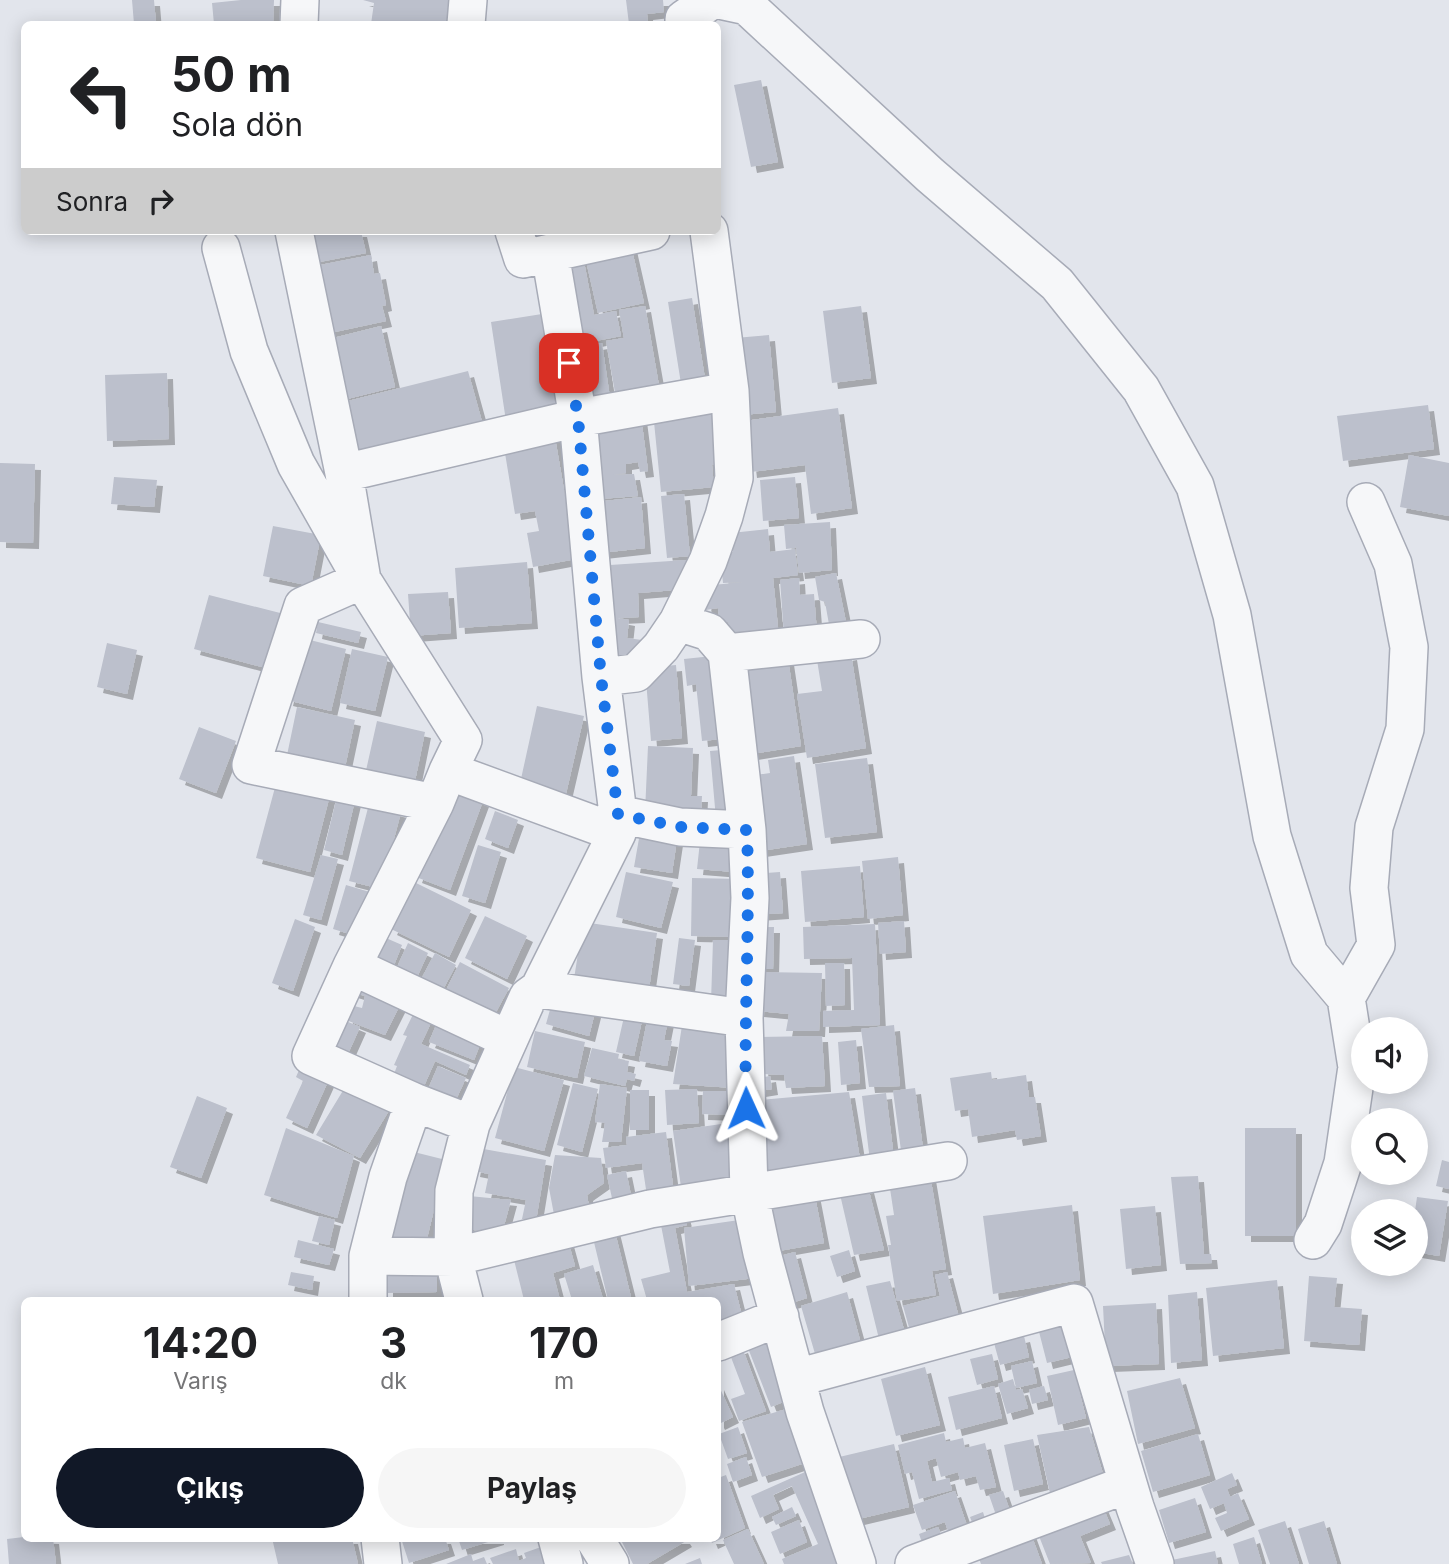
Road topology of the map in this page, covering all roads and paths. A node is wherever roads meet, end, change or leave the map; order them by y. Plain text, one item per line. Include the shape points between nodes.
1 (300, 0) edge
2 (468, 0) edge
3 (712, 0) edge
4 (719, 0) edge
5 (299, 21) edge
6 (466, 21) edge
7 (684, 21) edge
8 (295, 235) edge
9 (515, 235) edge
10 (633, 235) edge
11 (710, 235) edge
12 (221, 248) dead end
13 (550, 253) junction
14 (730, 391) junction
15 (578, 418) junction
16 (344, 473) junction
17 (1366, 502) dead end
18 (362, 580) junction
19 (678, 622) junction
20 (861, 639) dead end
21 (727, 653) junction
22 (601, 677) junction
23 (441, 787) junction
24 (617, 823) junction
25 (747, 830) junction
26 (352, 966) junction
27 (539, 989) junction
28 (1346, 998) junction
29 (744, 1018) junction
30 (508, 1039) junction
31 (414, 1102) junction
32 (471, 1125) junction
33 (948, 1161) dead end
34 (749, 1191) junction
35 (1313, 1240) dead end
36 (368, 1256) junction
37 (453, 1257) junction
38 (368, 1297) edge
39 (463, 1297) edge
40 (780, 1317) junction
41 (721, 1341) edge
42 (796, 1378) junction
43 (1128, 1484) junction
44 (380, 1542) edge
45 (558, 1542) edge
46 (596, 1542) edge
47 (383, 1564) edge
48 (565, 1564) edge
49 (610, 1564) edge
50 (856, 1564) edge
51 (914, 1564) edge
52 (1155, 1564) edge

1 - 5 street
2 - 6 street
3 - 7 street
4 - 28 street via 747,6 930,175 1057,284 1141,389 1195,486 1232,615 1272,836 1309,954
8 - 16 street
9 - 13 street via 523,259
10 - 13 street
11 - 14 street
12 - 18 street via 249,351 296,464
13 - 15 street
14 - 15 street
14 - 19 street via 734,478 708,561
15 - 16 street
15 - 22 street
16 - 18 street
17 - 28 street via 1393,564 1409,647 1405,729 1374,827 1368,888 1376,945
18 - 23 street via 463,740
18 - 23 street via 303,606 251,765
19 - 21 street via 709,632
19 - 22 street via 636,673
20 - 21 street
21 - 25 street
22 - 24 street
23 - 24 street
23 - 26 street
24 - 25 street
24 - 27 street
25 - 29 street via 750,898
26 - 30 street
26 - 31 street via 311,1056
27 - 29 street
27 - 30 street via 528,997
28 - 35 street via 1357,1068 1343,1163
29 - 34 street
30 - 32 street
31 - 32 street
31 - 36 street
32 - 37 street via 454,1191
33 - 34 street
34 - 37 street via 650,1209
34 - 40 street
36 - 37 street
36 - 38 street
37 - 39 street
40 - 41 street
40 - 42 street
42 - 43 street via 1074,1303
42 - 50 street
43 - 51 street
43 - 52 street
44 - 47 street
45 - 48 street
46 - 49 street

